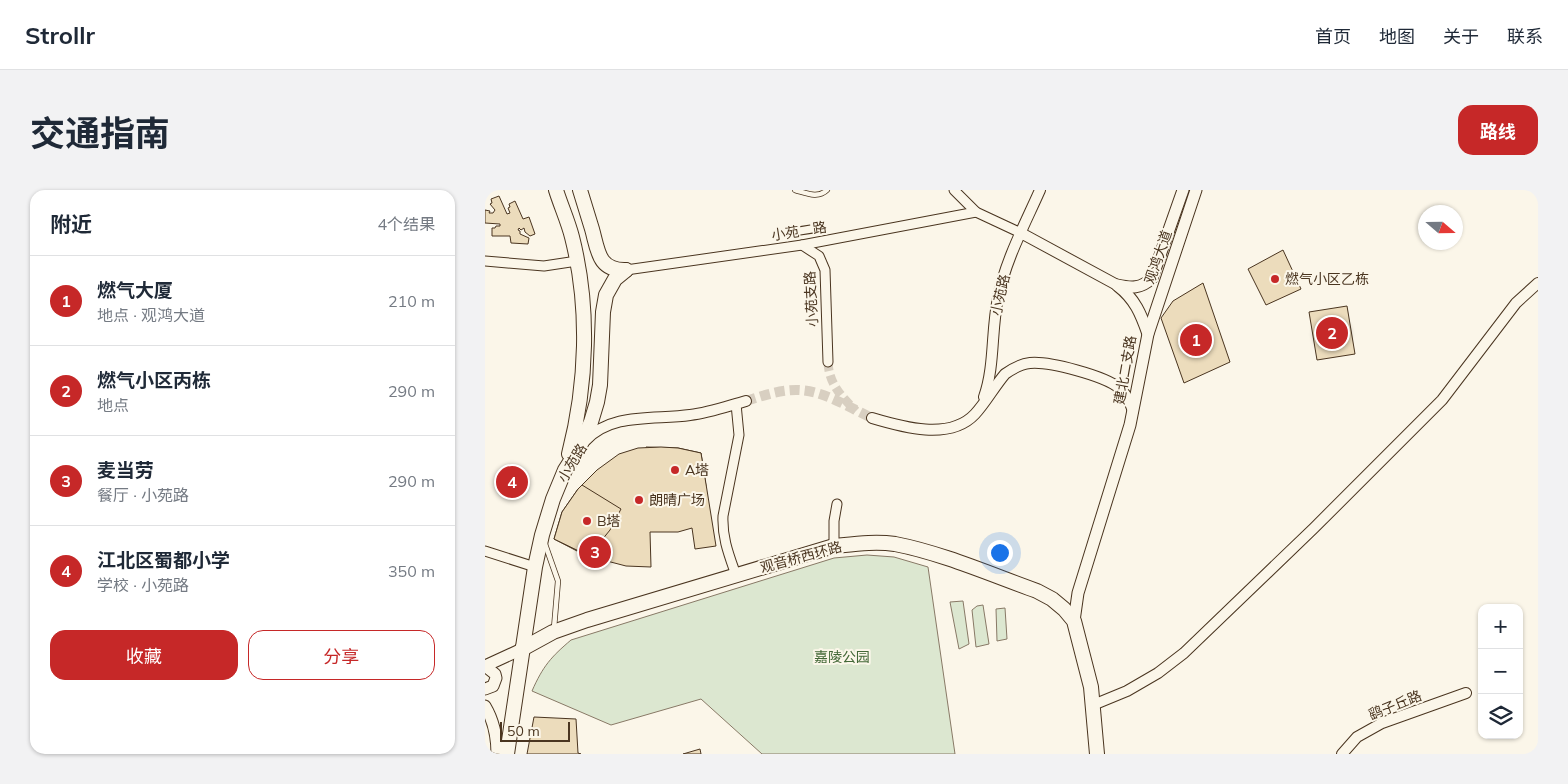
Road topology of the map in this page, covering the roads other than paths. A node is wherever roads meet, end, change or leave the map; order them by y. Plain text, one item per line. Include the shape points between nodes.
1 (556, 190) edge
2 (580, 190) edge
3 (795, 190) edge
4 (827, 190) edge
5 (954, 190) edge
6 (1040, 190) edge
7 (1183, 190) edge
8 (1196, 190) edge
9 (976, 212) junction
10 (1021, 233) junction
11 (802, 245) junction
12 (485, 261) edge
13 (577, 261) junction
14 (626, 270) junction
15 (1538, 283) edge
16 (1117, 285) junction
17 (1148, 334) junction
18 (828, 362) tunnel mouth
19 (741, 402) joint
20 (981, 406) junction
21 (1133, 412) junction
22 (872, 418) tunnel mouth
23 (579, 448) junction
24 (565, 470) junction
25 (837, 504) dead end
26 (542, 535) junction
27 (834, 546) junction
28 (485, 550) edge
29 (535, 567) junction
30 (736, 575) junction
31 (1074, 621) junction
32 (553, 632) junction
33 (522, 649) junction
34 (485, 666) edge
35 (485, 689) edge
36 (1466, 693) dead end
37 (1093, 705) junction
38 (485, 706) edge
39 (497, 754) edge
40 (507, 754) edge
41 (1097, 754) edge
42 (1342, 754) edge

1 - 13 main road
2 - 14 main road via 599,256 610,268
3 - 4 lane via 817,195
5 - 9 street, 建北二支路
6 - 10 street, 小苑路
7 - 16 main road, 观鸿大道 via 1152,278 1139,287
8 - 17 main road, 观鸿大道
9 - 10 street, 建北二支路
9 - 11 street, 小苑二路
10 - 16 street, 建北二支路
10 - 20 street, 小苑路 via 1000,285 988,383
11 - 14 street, 小苑二路
11 - 18 street, 小苑支路 via 819,256 825,270
12 - 13 street via 544,266
13 - 24 main road via 584,362 576,428
14 - 23 main road via 615,279 606,295 597,402
15 - 37 street via 1516,303 1442,400 1185,653 1127,691
16 - 17 main road, 建北二支路 via 1134,301
17 - 21 main road, 建北二支路
19 - 23 street, 小苑路 via 690,415 611,423 594,432
19 - 30 street via 739,434 723,516 724,540
20 - 21 street via 1011,370 1037,363 1109,381 1126,395
20 - 22 street via 968,420 951,428 909,428
21 - 31 main road, 建北二支路 via 1078,593
23 - 24 main road, 小苑路
24 - 26 main road, 小苑路
25 - 27 street
26 - 29 main road, 小苑路
26 - 32 lane via 558,581
27 - 30 main road, 观音桥西环路
27 - 31 main road, 观音桥西环路 via 894,544 927,552 1037,591 1052,599
28 - 29 street
29 - 33 main road, 小苑路
30 - 32 main road, 观音桥西环路
31 - 37 main road, 观音桥西环路
32 - 33 main road, 观音桥西环路
33 - 34 main road
33 - 40 main road
34 - 35 main road via 496,678 493,686
36 - 42 street, 鹞子丘路 via 1382,723 1357,738
37 - 41 main road, 观音桥西环路
38 - 39 main road via 493,722

